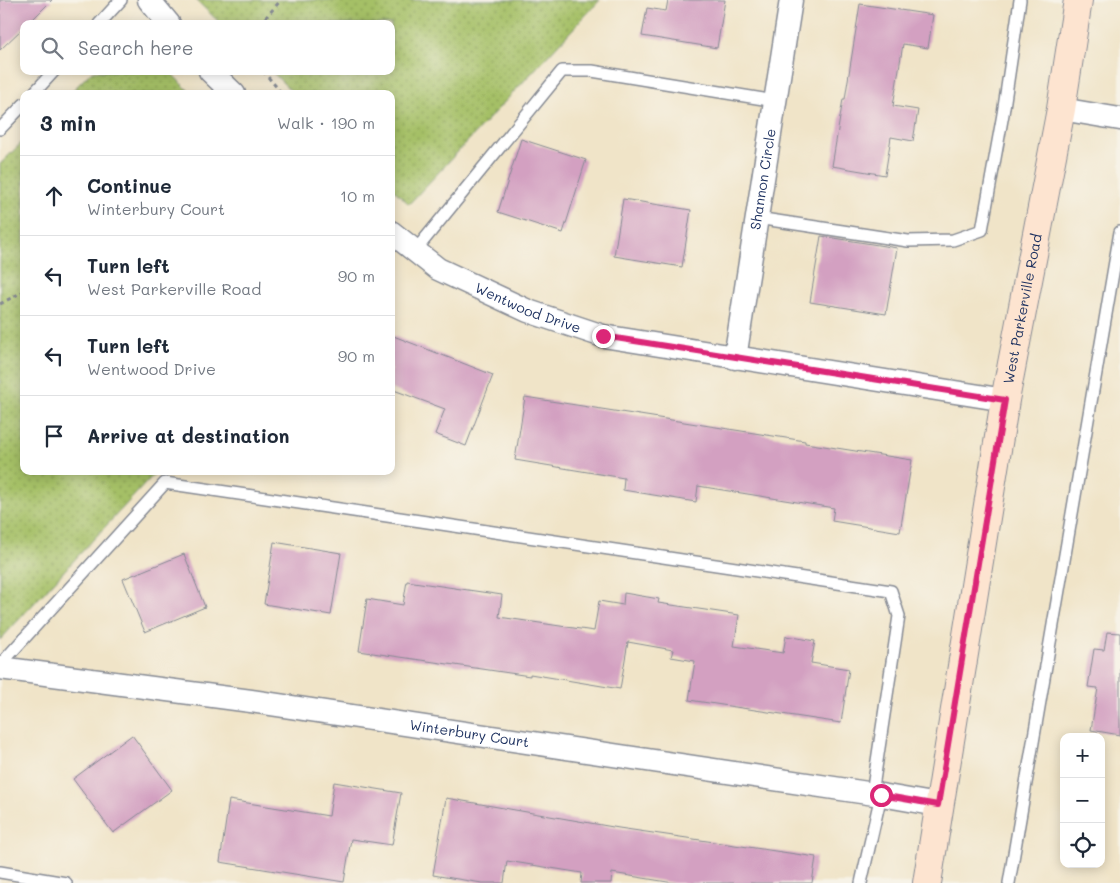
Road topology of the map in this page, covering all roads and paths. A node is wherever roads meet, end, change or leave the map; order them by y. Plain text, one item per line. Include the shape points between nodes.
1 (121, 0) edge
2 (148, 0) edge
3 (281, 0) edge
4 (791, 0) edge
5 (1020, 0) edge
6 (1078, 0) edge
7 (103, 20) edge
8 (166, 20) edge
9 (264, 20) edge
10 (50, 75) edge
11 (214, 75) edge
12 (266, 75) edge
13 (37, 90) edge
14 (230, 90) edge
15 (279, 90) edge
16 (775, 101) junction
17 (20, 108) edge
18 (1061, 109) junction
19 (1120, 119) edge
20 (0, 129) edge
21 (757, 218) junction
22 (1120, 232) edge
23 (395, 235) edge
24 (416, 251) junction
25 (20, 292) edge
26 (0, 304) edge
27 (735, 358) junction
28 (1005, 400) junction
29 (0, 667) edge
30 (876, 795) junction
31 (938, 805) junction
32 (0, 872) edge
33 (66, 883) edge
34 (861, 883) edge
35 (927, 883) edge
36 (1010, 883) edge

1 - 7 lane
2 - 8 street
3 - 9 path
4 - 16 street, Shannon Circle
5 - 21 lane via 982,230 953,240 908,241
6 - 18 main road, West Parkerville Road
10 - 13 lane
11 - 14 street
12 - 15 path
16 - 21 street, Shannon Circle
16 - 24 lane via 592,71 562,71
17 - 20 lane
18 - 19 street
18 - 28 main road, West Parkerville Road
21 - 27 street, Shannon Circle
22 - 36 lane
23 - 24 street, Wentwood Drive
24 - 27 street, Wentwood Drive via 438,269 528,311 603,336
25 - 26 path
27 - 28 street, Wentwood Drive
28 - 31 main road, West Parkerville Road
29 - 30 street, Winterbury Court via 251,701
29 - 30 lane via 165,483 195,487 891,591 899,616
30 - 31 street, Winterbury Court
30 - 34 lane
31 - 35 main road, West Parkerville Road
32 - 33 lane

